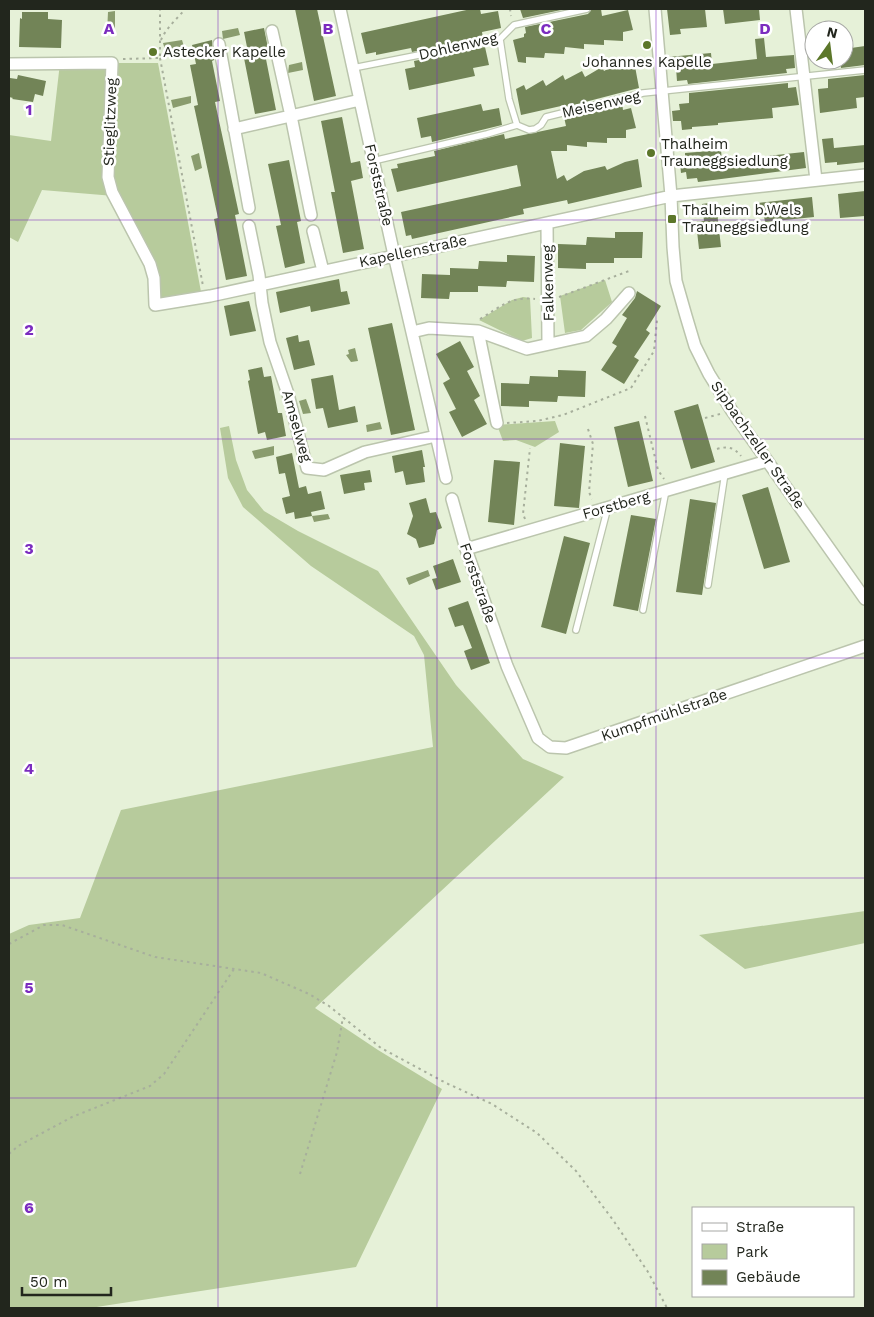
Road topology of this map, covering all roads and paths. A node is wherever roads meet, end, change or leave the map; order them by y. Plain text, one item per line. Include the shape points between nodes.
1 (160, 9) edge
2 (185, 9) edge
3 (340, 9) edge
4 (588, 9) edge
5 (655, 9) edge
6 (796, 9) edge
7 (272, 31) dead end
8 (500, 39) junction
9 (160, 42) junction
10 (219, 44) dead end
11 (160, 58) junction
12 (112, 63) junction
13 (9, 64) edge
14 (353, 68) junction
15 (865, 70) edge
16 (805, 76) junction
17 (662, 92) junction
18 (360, 100) junction
19 (291, 116) junction
20 (517, 125) junction
21 (234, 129) junction
22 (373, 162) junction
23 (865, 175) edge
24 (816, 180) junction
25 (671, 196) junction
26 (249, 208) dead end
27 (311, 215) dead end
28 (547, 223) junction
29 (249, 226) dead end
30 (313, 231) dead end
31 (394, 255) junction
32 (323, 271) junction
33 (629, 271) dead end
34 (260, 285) junction
35 (629, 293) dead end
36 (210, 296) junction
37 (548, 301) junction
38 (155, 305) joint
39 (656, 320) dead end
40 (478, 325) junction
41 (412, 332) junction
42 (548, 344) junction
43 (732, 411) junction
44 (645, 416) dead end
45 (705, 418) dead end
46 (497, 423) joint
47 (588, 429) dead end
48 (436, 436) junction
49 (530, 448) dead end
50 (717, 449) dead end
51 (766, 461) junction
52 (746, 467) junction
53 (725, 473) junction
54 (446, 478) dead end
55 (669, 490) junction
56 (452, 499) dead end
57 (603, 509) junction
58 (530, 530) junction
59 (466, 549) junction
60 (708, 585) dead end
61 (865, 600) edge
62 (643, 610) dead end
63 (576, 630) dead end
64 (865, 646) edge
65 (507, 666) joint
66 (9, 944) edge
67 (234, 969) junction
68 (343, 1017) junction
69 (9, 1154) edge
70 (300, 1174) dead end
71 (667, 1308) edge

1 - 9 path
2 - 9 path via 164,32
3 - 14 street, Forststraße
4 - 8 lane, Dohlenweg via 514,25
5 - 17 street, Sipbachzeller Straße
6 - 16 street
7 - 19 street
8 - 14 lane, Dohlenweg
8 - 20 lane via 509,99
9 - 11 path
10 - 21 street
11 - 12 path via 116,59
11 - 36 path via 204,291
12 - 13 street, Stieglitzweg
12 - 38 street, Stieglitzweg via 108,177 112,192 150,264
14 - 18 street, Forststraße
15 - 16 lane
16 - 17 lane
16 - 24 street
17 - 20 lane, Meisenweg via 643,93 546,117 535,129
17 - 25 street, Sipbachzeller Straße
18 - 19 street
18 - 22 street, Forststraße
19 - 21 street
19 - 27 street
20 - 22 lane, Meisenweg
21 - 26 street
22 - 31 street, Forststraße
23 - 24 street, Kapellenstraße
24 - 25 street, Kapellenstraße
25 - 28 street, Kapellenstraße
25 - 43 street, Sipbachzeller Straße via 676,281 696,346
28 - 31 street, Kapellenstraße
28 - 37 street, Falkenweg
29 - 34 street
30 - 32 street
31 - 32 street, Kapellenstraße
31 - 41 street, Forststraße
32 - 34 street, Kapellenstraße
33 - 37 path
34 - 36 street, Kapellenstraße
34 - 48 street, Amselweg via 270,342 288,394 307,468 324,470 364,452
35 - 42 street, Falkenweg via 586,336
36 - 38 street, Kapellenstraße
37 - 40 path via 512,300
37 - 42 street, Falkenweg
39 - 46 path via 654,351 631,388 563,415 537,421
40 - 41 street, Falkenweg
40 - 42 street, Falkenweg via 527,348
40 - 46 street
41 - 48 street, Forststraße
43 - 45 path
43 - 51 street, Sipbachzeller Straße
44 - 55 path via 658,470
47 - 57 path via 593,444 589,492
48 - 54 street, Forststraße
49 - 58 path via 523,514
50 - 52 path via 725,447 738,452
51 - 52 street, Forstberg
51 - 61 street, Sipbachzeller Straße
52 - 53 street, Forstberg
53 - 55 street, Forstberg
53 - 60 lane
55 - 57 street, Forstberg
55 - 62 lane
56 - 59 street, Forststraße
57 - 58 street, Forstberg
57 - 63 lane
58 - 59 street, Forstberg
59 - 65 street, Forststraße
64 - 65 street, Kumpfmühlstraße via 566,748 550,747 538,738
66 - 67 path via 44,926 62,925 155,957
67 - 68 path via 261,973 309,994
67 - 69 path via 164,1074 150,1086 72,1117
68 - 70 path via 337,1052
68 - 71 path via 381,1048 492,1104 537,1132 576,1171 614,1220

